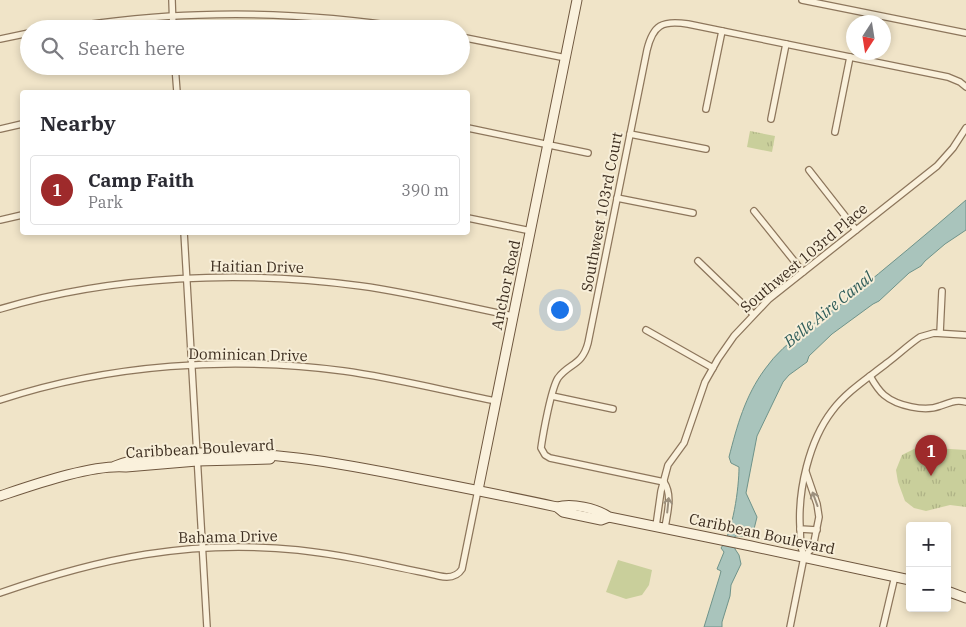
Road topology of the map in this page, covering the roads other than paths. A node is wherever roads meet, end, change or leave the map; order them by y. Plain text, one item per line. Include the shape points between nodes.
1 (172, 0) edge
2 (577, 0) edge
3 (802, 0) edge
4 (173, 16) junction
5 (137, 20) edge
6 (173, 20) edge
7 (344, 20) edge
8 (722, 31) junction
9 (966, 33) edge
10 (20, 35) edge
11 (0, 39) edge
12 (470, 39) edge
13 (786, 44) junction
14 (846, 56) edge
15 (566, 58) junction
16 (849, 60) edge
17 (865, 60) edge
18 (176, 75) edge
19 (966, 87) edge
20 (177, 90) edge
21 (706, 109) dead end
22 (771, 120) dead end
23 (20, 124) edge
24 (470, 128) edge
25 (966, 128) edge
26 (0, 129) edge
27 (834, 132) dead end
28 (630, 134) junction
29 (548, 144) junction
30 (706, 149) dead end
31 (588, 153) dead end
32 (808, 170) dead end
33 (617, 198) junction
34 (754, 210) dead end
35 (693, 214) dead end
36 (20, 215) edge
37 (470, 218) edge
38 (0, 220) edge
39 (856, 230) junction
40 (531, 231) junction
41 (184, 235) edge
42 (698, 261) dead end
43 (803, 272) junction
44 (187, 279) junction
45 (942, 291) dead end
46 (0, 309) edge
47 (753, 314) junction
48 (513, 316) junction
49 (646, 330) dead end
50 (940, 333) junction
51 (966, 335) edge
52 (192, 366) junction
53 (713, 368) junction
54 (870, 376) junction
55 (552, 396) junction
56 (0, 400) edge
57 (496, 401) junction
58 (966, 402) edge
59 (613, 408) dead end
60 (197, 457) junction
61 (806, 472) junction
62 (664, 482) junction
63 (478, 490) junction
64 (0, 496) edge
65 (661, 527) junction
66 (800, 529) junction
67 (817, 530) junction
68 (202, 548) junction
69 (804, 557) junction
70 (458, 573) joint
71 (895, 576) junction
72 (906, 579) edge
73 (951, 592) edge
74 (0, 593) edge
75 (966, 598) edge
76 (207, 627) edge
77 (790, 627) edge
78 (883, 627) edge

1 - 4 street
2 - 15 street, Anchor Road
3 - 9 street
4 - 5 street
4 - 6 street
4 - 7 street via 227,14
8 - 13 street
8 - 21 street
8 - 28 street, Southwest 103rd Court via 683,23 654,30
10 - 11 street
12 - 15 street
13 - 14 street
13 - 22 street
15 - 29 street, Anchor Road
16 - 27 street
17 - 19 street via 948,77
18 - 20 street
23 - 26 street
24 - 29 street
25 - 39 street, Southwest 103rd Place via 937,166
28 - 30 street
28 - 33 street, Southwest 103rd Court
29 - 31 street
29 - 40 street, Anchor Road
32 - 39 street
33 - 35 street
33 - 55 street, Southwest 103rd Court via 587,348 579,361 557,380
34 - 43 street
36 - 38 street
37 - 40 street
39 - 43 street, Southwest 103rd Place
40 - 48 street, Anchor Road
41 - 44 street
42 - 47 street
43 - 47 street, Southwest 103rd Place
44 - 46 street, Haitian Drive via 92,289
44 - 48 street, Haitian Drive via 328,282
44 - 52 street
45 - 50 street
47 - 53 street, Southwest 103rd Place
48 - 57 street, Anchor Road
49 - 53 street
50 - 51 street
50 - 54 street via 920,337
52 - 56 street, Dominican Drive via 83,378
52 - 57 street, Dominican Drive via 251,364 322,369 387,378
52 - 60 street
53 - 62 street, Southwest 103rd Place via 696,405 684,443 669,461
54 - 58 street via 886,397 910,406 929,408 954,400
54 - 61 street via 830,412 815,441
55 - 59 street
55 - 62 street, Southwest 103rd Court via 543,453 550,458
57 - 63 street, Anchor Road
60 - 63 street, Caribbean Boulevard via 240,452 269,454 362,467
60 - 64 street, Caribbean Boulevard via 153,457 124,462
60 - 68 street
61 - 66 street via 800,502
67 -> 61 street via 818,508
62 - 65 street, Southwest 103rd Place
63 - 65 street, Caribbean Boulevard via 557,507 566,505 601,512 609,517
63 - 70 street, Anchor Road
65 - 69 street, Caribbean Boulevard
66 - 67 street
66 - 69 street via 799,544
67 - 69 street via 813,547
68 - 70 street, Bahama Drive via 296,550 443,577
68 - 74 street, Bahama Drive via 150,552 101,562
68 - 76 street
69 - 71 street, Caribbean Boulevard
69 - 77 street
71 - 72 street, Caribbean Boulevard
71 - 78 street
73 - 75 street

